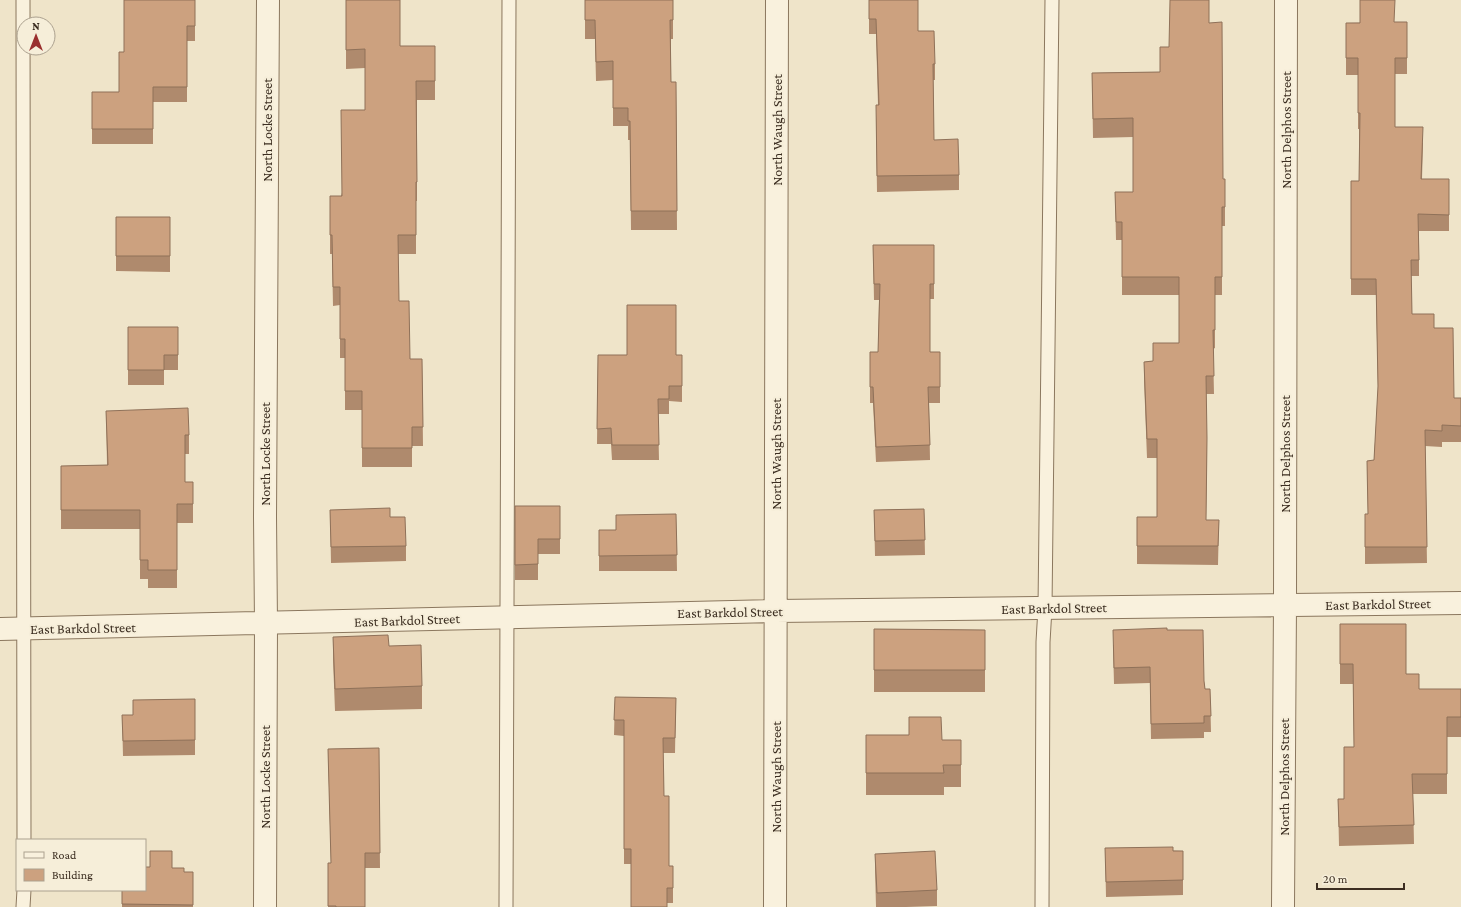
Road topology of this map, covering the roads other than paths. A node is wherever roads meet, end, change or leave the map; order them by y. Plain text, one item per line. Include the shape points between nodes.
1 (23, 0) edge
2 (268, 0) edge
3 (509, 0) edge
4 (777, 0) edge
5 (1052, 0) edge
6 (1286, 0) edge
7 (1461, 603) edge
8 (1285, 605) junction
9 (1044, 608) junction
10 (776, 611) junction
11 (507, 617) junction
12 (266, 624) junction
13 (0, 629) edge
14 (24, 629) junction
15 (24, 839) edge
16 (24, 891) edge
17 (24, 907) edge
18 (265, 907) edge
19 (506, 907) edge
20 (775, 907) edge
21 (1042, 907) edge
22 (1283, 907) edge

1 - 14 lane
2 - 12 street, North Locke Street
3 - 11 lane
4 - 10 street, North Waugh Street
5 - 9 lane
6 - 8 street, North Delphos Street
7 - 8 street, East Barkdol Street
8 - 9 street, East Barkdol Street
8 - 22 street, North Delphos Street
9 - 10 street, East Barkdol Street
9 - 21 lane
10 - 11 street, East Barkdol Street
10 - 20 street, North Waugh Street
11 - 12 street, East Barkdol Street
11 - 19 lane
12 - 14 street, East Barkdol Street
12 - 18 street, North Locke Street
13 - 14 street, East Barkdol Street
14 - 15 lane
16 - 17 lane

